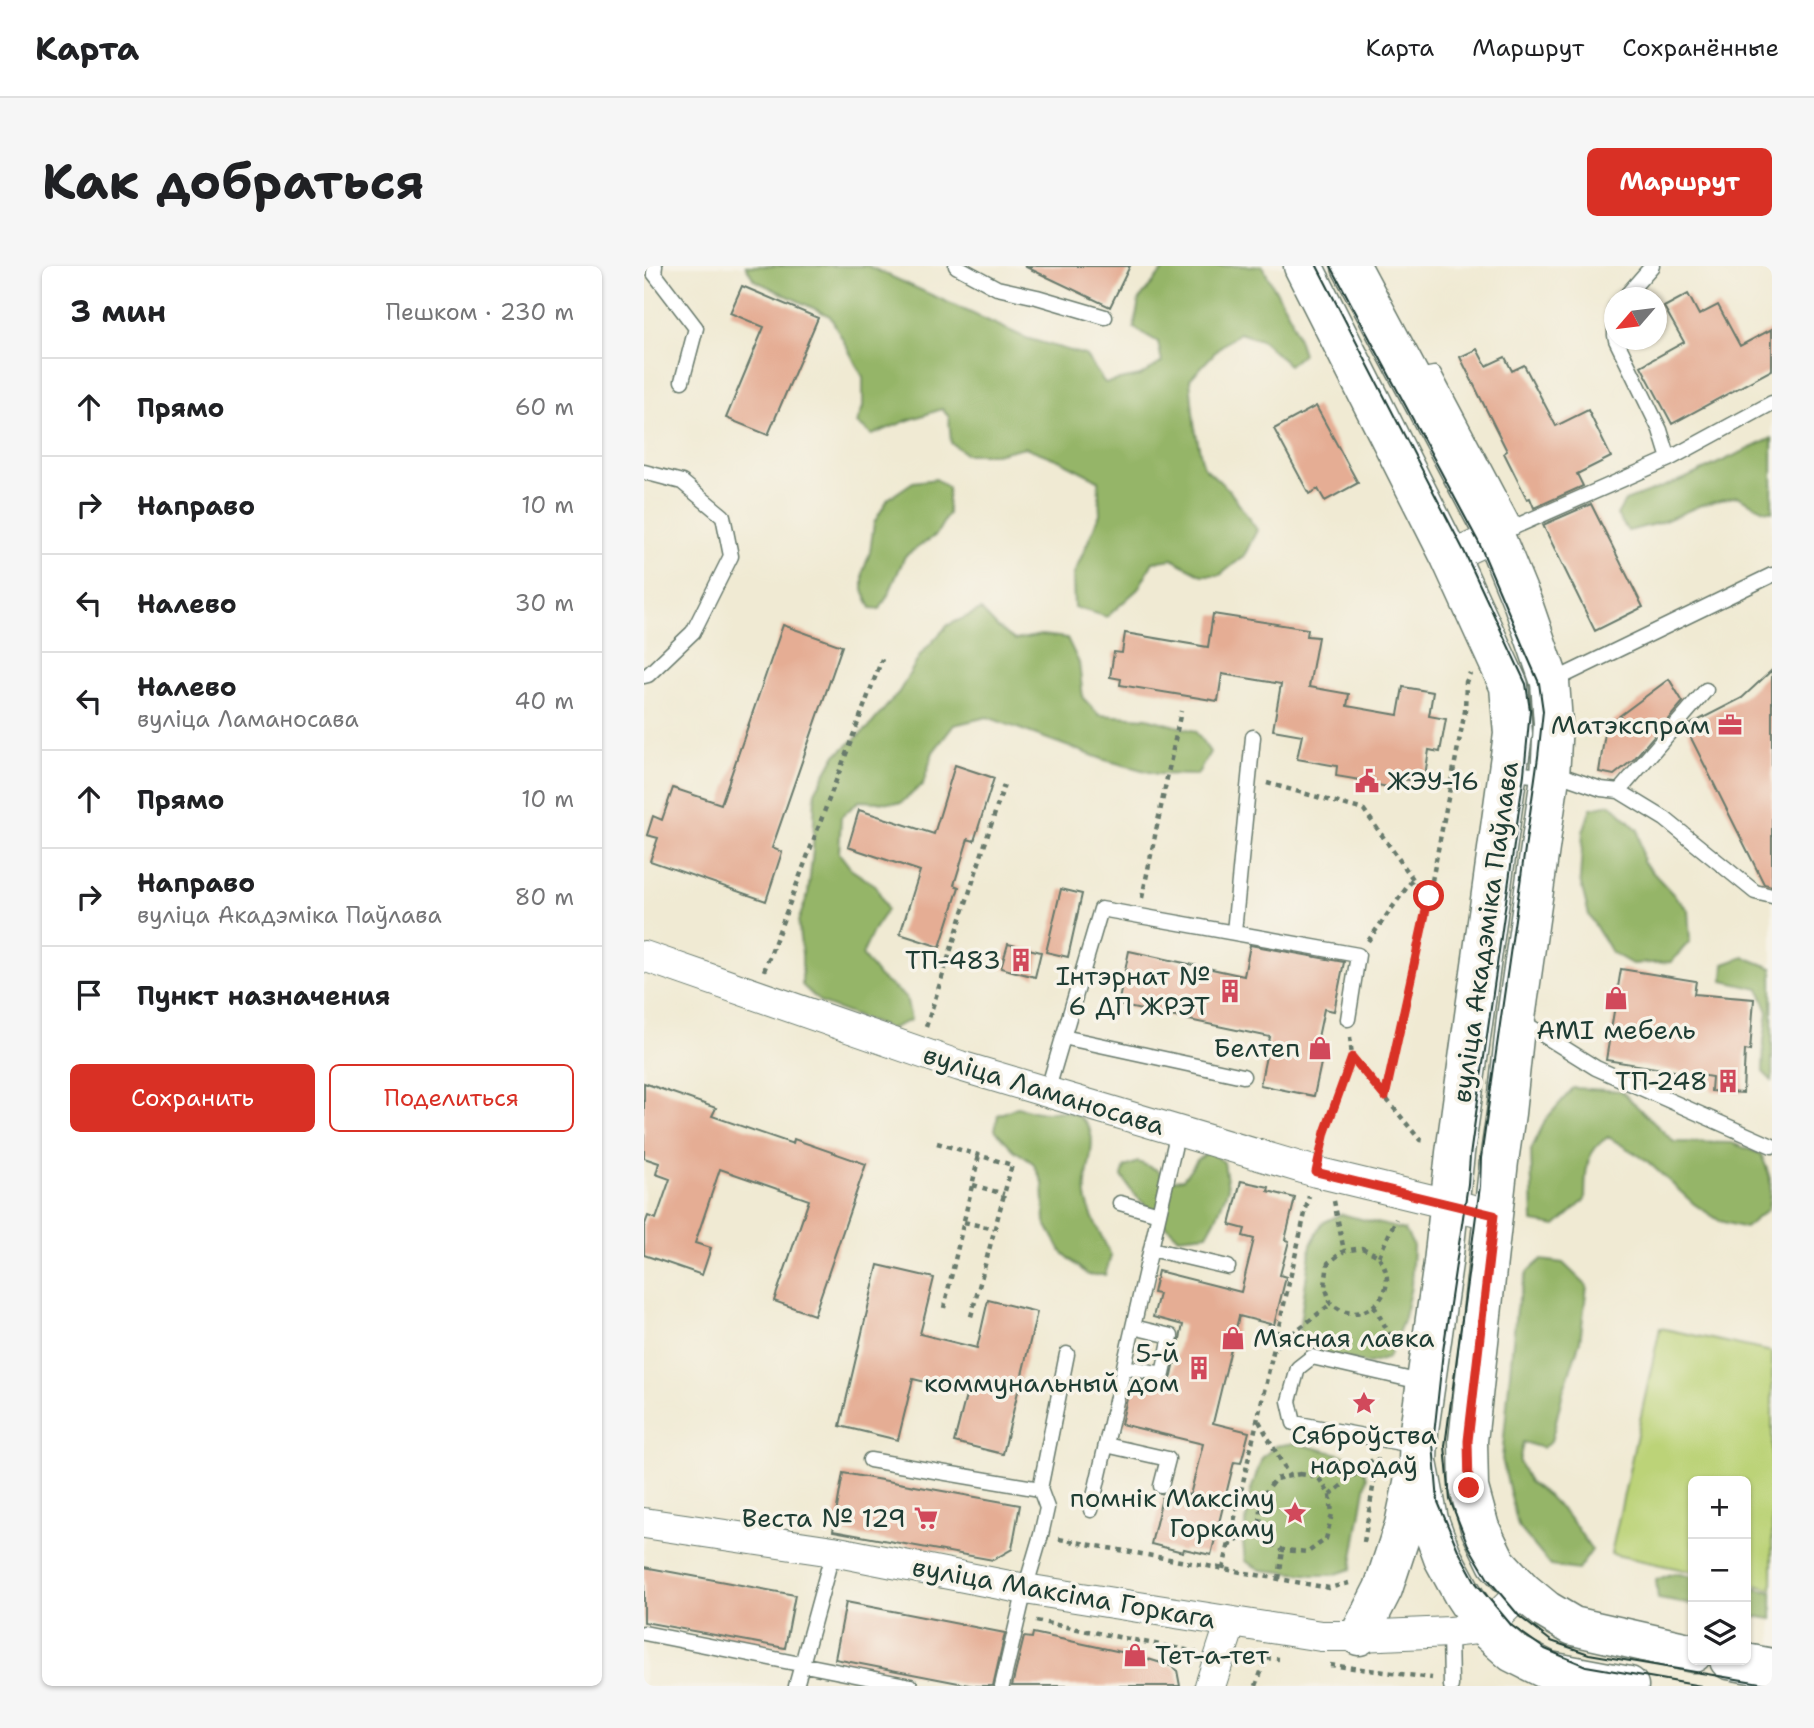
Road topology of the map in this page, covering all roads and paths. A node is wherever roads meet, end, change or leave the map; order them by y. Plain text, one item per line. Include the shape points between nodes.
1 (656, 266) edge
2 (956, 266) edge
3 (1303, 266) edge
4 (1350, 266) edge
5 (1652, 266) edge
6 (1634, 287) edge
7 (1105, 317) dead end
8 (1621, 350) edge
9 (682, 381) dead end
10 (1772, 403) edge
11 (1669, 459) junction
12 (644, 472) edge
13 (1505, 531) junction
14 (1450, 557) junction
15 (1772, 575) edge
16 (882, 659) dead end
17 (644, 676) edge
18 (1466, 682) dead end
19 (1550, 682) junction
20 (1509, 686) junction
21 (1706, 690) dead end
22 (1181, 710) dead end
23 (1253, 737) dead end
24 (1507, 772) junction
25 (1249, 777) junction
26 (1550, 777) junction
27 (1004, 785) dead end
28 (1619, 791) junction
29 (1413, 879) junction
30 (1429, 896) junction
31 (1772, 896) edge
32 (1139, 916) junction
33 (1234, 932) junction
34 (1358, 955) junction
35 (644, 956) edge
36 (755, 995) junction
37 (1516, 1018) junction
38 (1348, 1019) dead end
39 (1063, 1037) junction
40 (918, 1051) junction
41 (1243, 1076) dead end
42 (1047, 1092) junction
43 (1385, 1097) junction
44 (1178, 1131) junction
45 (1420, 1140) dead end
46 (937, 1143) dead end
47 (1772, 1146) edge
48 (979, 1155) junction
49 (1316, 1172) junction
50 (972, 1185) junction
51 (1004, 1194) junction
52 (1334, 1200) dead end
53 (1120, 1203) dead end
54 (1450, 1205) junction
55 (1159, 1214) junction
56 (1494, 1215) junction
57 (1396, 1219) dead end
58 (964, 1222) junction
59 (994, 1230) junction
60 (1151, 1249) junction
61 (1344, 1251) junction
62 (1379, 1256) junction
63 (1228, 1267) dead end
64 (1331, 1304) junction
65 (1374, 1306) junction
66 (944, 1308) dead end
67 (970, 1320) dead end
68 (1133, 1327) junction
69 (1275, 1346) junction
70 (1067, 1354) dead end
71 (1124, 1367) junction
72 (1413, 1380) junction
73 (1258, 1420) junction
74 (1106, 1445) junction
75 (1406, 1449) junction
76 (1379, 1455) junction
77 (870, 1460) dead end
78 (1289, 1476) junction
79 (1161, 1486) dead end
80 (1040, 1489) junction
81 (1330, 1495) junction
82 (1091, 1510) dead end
83 (644, 1523) edge
84 (1260, 1524) junction
85 (1041, 1535) junction
86 (1363, 1544) dead end
87 (1228, 1548) junction
88 (1283, 1550) junction
89 (833, 1551) junction
90 (1223, 1569) junction
91 (1279, 1579) junction
92 (1357, 1582) dead end
93 (1025, 1589) junction
94 (1523, 1591) junction
95 (1231, 1622) junction
96 (1573, 1626) junction
97 (1468, 1630) junction
98 (644, 1633) edge
99 (1359, 1636) junction
100 (1688, 1652) edge
101 (1266, 1658) dead end
102 (803, 1664) junction
103 (1751, 1664) edge
104 (1772, 1668) edge
105 (796, 1686) edge
106 (911, 1686) edge
107 (1002, 1686) edge
108 (1210, 1686) edge
109 (1256, 1686) edge
110 (1451, 1686) edge
111 (1629, 1686) edge

1 - 9 lane via 654,274 696,328
2 - 7 lane via 997,288
3 - 14 main road, вуліца Акадэміка Паўлава
4 - 13 main road, вуліца Акадэміка Паўлава via 1411,379
5 - 6 lane
8 - 11 lane
10 - 11 lane
11 - 13 lane
12 - 17 lane via 682,482 723,516 731,556 693,632
13 - 14 street
13 - 19 main road, вуліца Акадэміка Паўлава via 1523,604
14 - 20 main road, вуліца Акадэміка Паўлава
15 - 19 lane
16 - 36 path
18 - 30 path via 1465,712
19 - 20 street
19 - 26 main road, вуліца Акадэміка Паўлава
20 - 24 main road, вуліца Акадэміка Паўлава via 1513,734
21 - 28 lane
22 - 32 path
23 - 25 lane
24 - 26 lane
24 - 54 main road, вуліца Акадэміка Паўлава
25 - 29 path via 1364,810
25 - 33 lane
26 - 28 lane
26 - 37 main road, вуліца Акадэміка Паўлава
27 - 40 path
28 - 31 lane via 1665,819 1755,892
29 - 30 path
29 - 34 path
30 - 43 path
32 - 33 lane
32 - 39 lane via 1101,909
33 - 34 lane
34 - 38 lane
35 - 36 street, вуліца Ламаносава
36 - 40 street, вуліца Ламаносава
37 - 47 lane via 1596,1068
37 - 56 main road, вуліца Акадэміка Паўлава
39 - 41 lane
39 - 42 lane
40 - 42 street, вуліца Ламаносава
42 - 44 street, вуліца Ламаносава
43 - 45 path
43 - 49 path via 1352,1057
44 - 49 street, вуліца Ламаносава
44 - 55 lane
46 - 48 path
48 - 50 path
48 - 51 path via 1012,1165
49 - 54 street, вуліца Ламаносава
49 - 69 path
50 - 51 path
50 - 58 path
51 - 59 path
52 - 61 path
53 - 55 lane
54 - 56 street, вуліца Ламаносава
54 - 72 main road, вуліца Акадэміка Паўлава via 1443,1263
55 - 60 lane
56 - 94 main road, вуліца Акадэміка Паўлава via 1468,1441 1469,1488 1480,1528 1497,1563
57 - 62 path
58 - 59 path
58 - 66 path
59 - 67 path
60 - 63 lane
60 - 68 lane
61 - 62 path via 1362,1248
61 - 64 path via 1328,1263 1325,1286
62 - 65 path via 1387,1274 1385,1291
64 - 65 path via 1346,1312
64 - 69 path
65 - 72 path
68 - 71 lane
68 - 71 lane via 1171,1336 1163,1374
69 - 73 path
70 - 80 lane
71 - 74 lane
72 - 75 main road, вуліца Акадэміка Паўлава
72 - 75 lane via 1312,1357 1298,1368 1289,1401 1294,1423
73 - 78 path
73 - 87 path
74 - 79 lane via 1168,1459
74 - 82 lane
75 - 76 path
75 - 97 main road, вуліца Акадэміка Паўлава via 1443,1558 1462,1593
75 - 99 main road via 1404,1525 1382,1589
76 - 81 path
76 - 86 path
77 - 80 lane
78 - 81 path via 1318,1477
78 - 84 path via 1275,1479 1262,1497
80 - 85 lane via 1047,1508
81 - 88 path via 1332,1514 1326,1539 1308,1552
83 - 89 street, вуліца Максіма Горкага
84 - 87 path
84 - 88 path via 1265,1539
85 - 90 path
85 - 93 lane
87 - 90 path
88 - 91 path
89 - 93 street, вуліца Максіма Горкага
89 - 102 lane
90 - 91 path
91 - 92 path via 1329,1588
93 - 95 street, вуліца Максіма Горкага
93 - 107 lane
94 - 96 main road, вуліца Максіма Горкага
94 - 97 street
95 - 99 street, вуліца Максіма Горкага via 1321,1636
95 - 108 street
96 - 97 main road, вуліца Максіма Горкага
96 - 100 main road, вуліца Максіма Горкага
97 - 99 street, вуліца Максіма Горкага
97 - 110 lane
97 - 111 main road via 1549,1671
98 - 102 lane
101 - 109 path
102 - 105 lane
102 - 106 lane
103 - 104 main road

